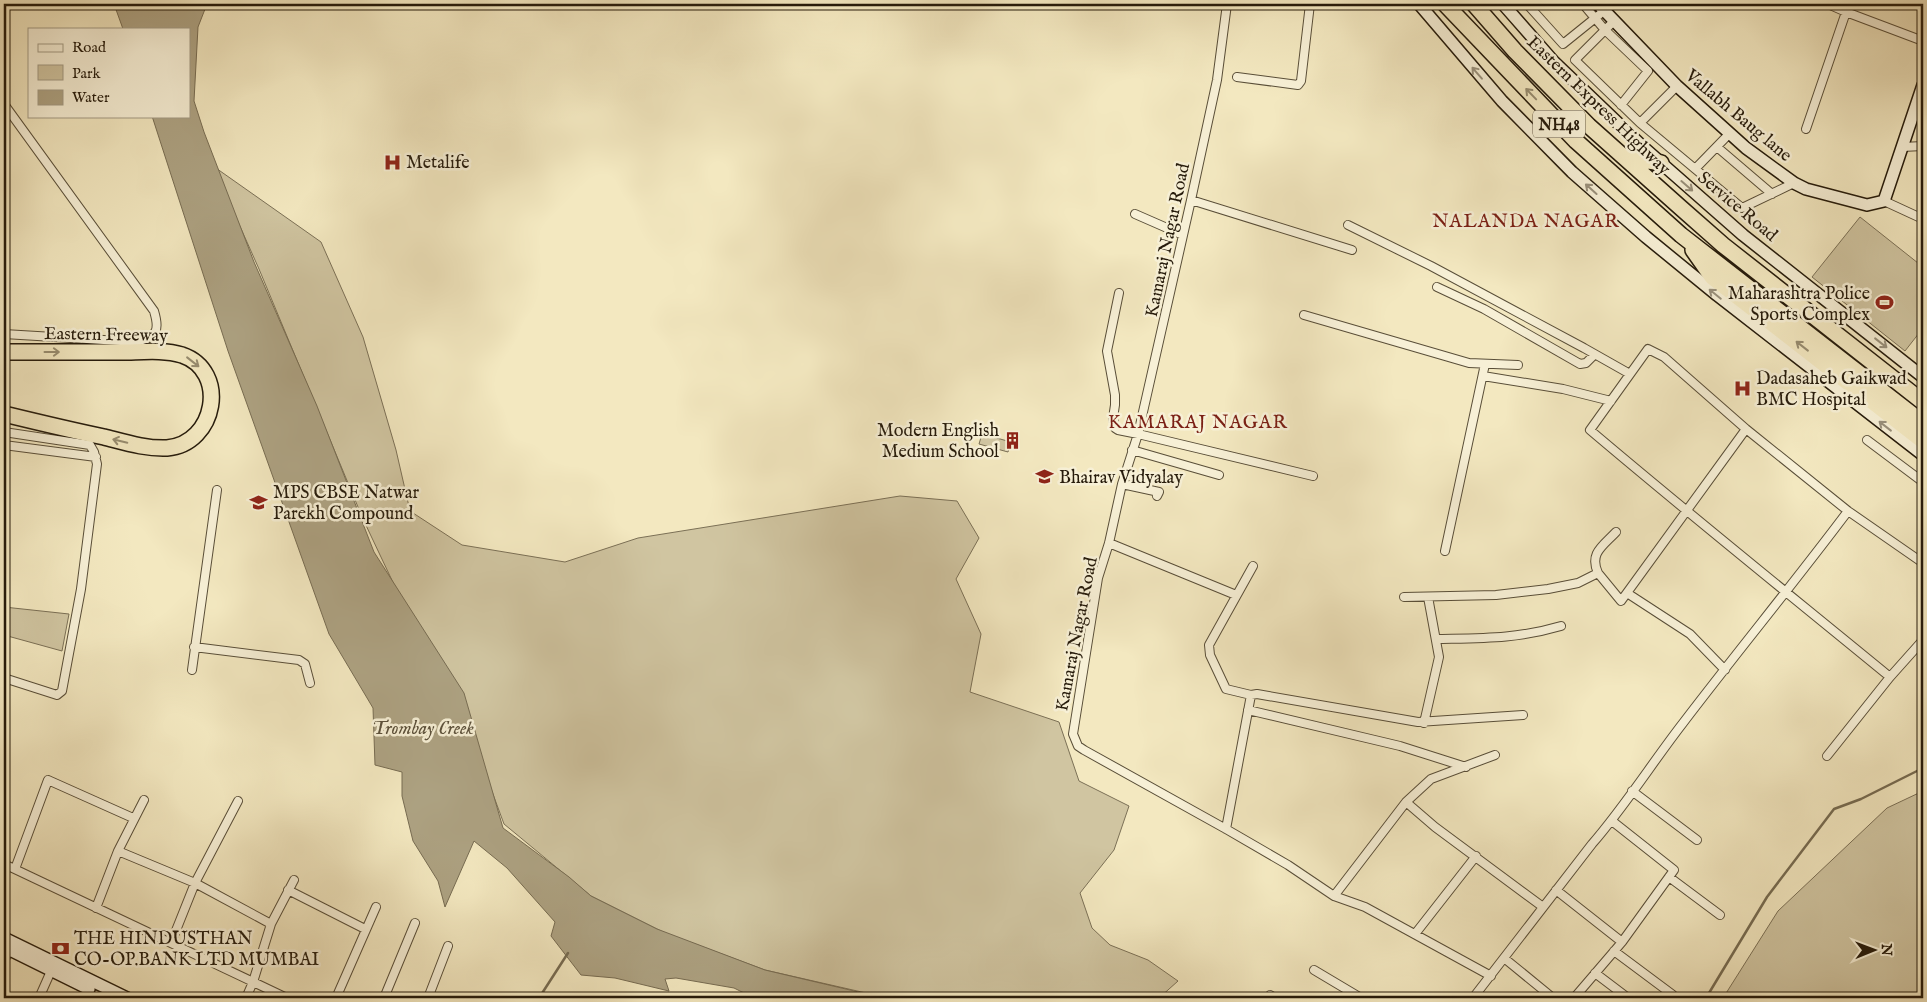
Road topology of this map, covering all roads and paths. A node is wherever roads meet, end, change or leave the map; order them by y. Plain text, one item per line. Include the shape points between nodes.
1 (1227, 4) edge
2 (1310, 4) edge
3 (1419, 4) edge
4 (1445, 4) edge
5 (1474, 4) edge
6 (1488, 4) edge
7 (1503, 4) edge
8 (1528, 4) edge
9 (1583, 4) edge
10 (1828, 4) edge
11 (1599, 11) edge
12 (1846, 12) junction
13 (1614, 21) junction
14 (1605, 30) junction
15 (1923, 41) edge
16 (1515, 51) junction
17 (1237, 77) dead end
18 (1923, 85) edge
19 (1677, 86) junction
20 (4, 104) edge
21 (1620, 105) junction
22 (1640, 123) junction
23 (1806, 129) dead end
24 (1730, 133) junction
25 (1717, 146) junction
26 (1902, 146) junction
27 (1923, 146) edge
28 (1625, 157) junction
29 (1661, 163) junction
30 (1696, 169) junction
31 (1794, 184) junction
32 (1772, 194) junction
33 (1192, 200) junction
34 (1884, 201) junction
35 (1681, 208) junction
36 (1135, 214) dead end
37 (1923, 218) edge
38 (1348, 225) dead end
39 (1183, 235) junction
40 (1682, 235) junction
41 (1352, 250) dead end
42 (1437, 287) dead end
43 (1119, 293) dead end
44 (1304, 314) dead end
45 (4, 334) edge
46 (4, 352) edge
47 (1594, 355) junction
48 (1484, 364) junction
49 (1518, 365) dead end
50 (1630, 374) junction
51 (1483, 376) junction
52 (1923, 377) edge
53 (1923, 390) edge
54 (1611, 401) junction
55 (1923, 402) edge
56 (4, 414) edge
57 (1923, 423) edge
58 (1746, 429) junction
59 (4, 432) edge
60 (1138, 434) junction
61 (1867, 440) dead end
62 (1923, 441) edge
63 (4, 445) edge
64 (1132, 450) junction
65 (1923, 456) edge
66 (96, 457) junction
67 (1219, 475) dead end
68 (1313, 476) dead end
69 (1923, 482) edge
70 (1122, 484) junction
71 (217, 490) dead end
72 (1157, 496) dead end
73 (1848, 511) junction
74 (1686, 512) junction
75 (1616, 532) dead end
76 (1109, 543) junction
77 (1445, 551) dead end
78 (1923, 563) edge
79 (1252, 566) dead end
80 (1598, 573) junction
81 (1787, 592) junction
82 (1627, 593) junction
83 (1236, 595) junction
84 (1404, 596) dead end
85 (1428, 597) junction
86 (1561, 626) dead end
87 (1436, 639) junction
88 (1923, 640) edge
89 (194, 647) junction
90 (192, 670) dead end
91 (1725, 670) junction
92 (1890, 677) junction
93 (4, 678) edge
94 (310, 683) dead end
95 (1251, 695) junction
96 (1248, 710) junction
97 (1523, 715) dead end
98 (1424, 722) junction
99 (1496, 755) dead end
100 (1827, 756) dead end
101 (1466, 767) junction
102 (1632, 791) junction
103 (144, 800) dead end
104 (238, 801) dead end
105 (1406, 802) junction
106 (133, 818) junction
107 (1612, 821) junction
108 (1226, 829) junction
109 (1697, 840) dead end
110 (118, 850) junction
111 (1476, 856) junction
112 (4, 864) edge
113 (15, 869) junction
114 (1669, 877) junction
115 (294, 880) dead end
116 (195, 883) junction
117 (288, 890) junction
118 (1556, 890) junction
119 (1334, 896) junction
120 (376, 907) dead end
121 (1543, 907) junction
122 (96, 908) junction
123 (1720, 915) dead end
124 (416, 923) dead end
125 (271, 924) junction
126 (365, 929) junction
127 (1415, 934) junction
128 (1622, 942) junction
129 (171, 943) junction
130 (7, 945) edge
131 (448, 946) dead end
132 (1614, 951) junction
133 (1504, 958) junction
134 (4, 962) edge
135 (1314, 970) dead end
136 (51, 971) junction
137 (1596, 973) junction
138 (1491, 976) junction
139 (253, 982) junction
140 (88, 994) edge
141 (1673, 995) dead end
142 (39, 998) edge
143 (108, 998) edge
144 (127, 998) edge
145 (246, 998) edge
146 (288, 998) edge
147 (336, 998) edge
148 (384, 998) edge
149 (428, 998) edge
150 (1361, 998) edge
151 (1473, 998) edge
152 (1553, 998) edge
153 (1574, 998) edge
154 (1628, 998) edge

1 - 33 street, Kamaraj Nagar Road via 1217,80
2 - 17 street via 1298,85
65 -> 3 street via 1717,296 1572,172 1502,101
40 -> 4 highway, NH48 via 1576,141
5 - 16 highway, Eastern Express Highway / NH48
6 - 16 highway
7 - 29 street, Service Road via 1554,62
8 - 11 street via 1563,44
9 - 11 street
10 - 12 street
11 - 13 street, Vallabh Baug lane
11 - 14 street
12 - 15 street
12 - 23 street
13 - 14 street
13 - 19 street, Vallabh Baug lane
14 - 21 street via 1648,71
14 - 21 street via 1575,60
16 - 28 highway, Eastern Express Highway / NH48 via 1589,126
18 - 26 street
19 - 22 street
19 - 24 street, Vallabh Baug lane
20 - 45 street via 154,312 158,323 156,332 137,342
21 - 22 street
22 - 30 street
24 - 25 street
24 - 31 street, Vallabh Baug lane
25 - 30 street
25 - 32 street
26 - 27 street
26 - 34 street
28 - 29 highway
28 - 35 highway, Eastern Express Highway / NH48
29 -> 52 street, Service Road via 1743,235
30 - 32 street via 1742,208
31 - 32 street
31 - 34 street, Vallabh Baug lane via 1867,205
33 - 39 street, Kamaraj Nagar Road
33 - 41 street
34 - 37 street
35 - 53 highway via 1738,245
35 - 55 highway, NH48 via 1723,245
36 - 39 street
38 - 47 street via 1431,266
39 - 60 street, Kamaraj Nagar Road
40 - 57 highway, NH48
62 -> 40 highway via 1712,277
42 - 47 street via 1484,309 1580,364
43 - 60 street via 1107,351 1115,405 1113,424 1118,430
44 - 48 street via 1469,363
46 -> 56 highway, Eastern Freeway via 169,352 187,357 198,365 206,377 211,398 210,413 202,428 183,444 168,448 141,446
47 - 50 street
48 - 49 street
48 - 51 street
50 - 54 street
50 - 58 street via 1648,349 1664,357
51 - 54 street via 1563,389
51 - 77 street
54 - 74 street via 1590,430
58 - 73 street
58 - 74 street
59 - 66 street via 90,444
60 - 64 street, Kamaraj Nagar Road
60 - 68 street
61 - 69 street
63 - 66 street
64 - 67 street
64 - 70 street, Kamaraj Nagar Road
66 - 93 street via 81,588 62,691 57,695
70 - 72 street via 1159,492
70 - 76 street, Kamaraj Nagar Road
71 - 89 street
73 - 78 street
73 - 81 street
74 - 81 street
74 - 82 street
75 - 80 street via 1594,556
76 - 83 street
76 - 108 street, Kamaraj Nagar Road via 1098,578 1073,734 1075,741 1084,750
79 - 83 street
80 - 82 street via 1621,601
80 - 85 street via 1578,583 1548,589 1496,595
81 - 91 street
81 - 92 street
82 - 91 street via 1690,634
83 - 95 street via 1210,640 1208,650 1226,689
84 - 85 street
85 - 87 street
86 - 87 street via 1513,637
87 - 98 street via 1438,664
88 - 92 street
89 - 90 street
89 - 94 street via 299,660 305,664
91 - 102 street
92 - 100 street
95 - 96 street
95 - 98 street
96 - 101 street via 1400,746
96 - 108 street
97 - 98 street
99 - 101 street
101 - 105 street via 1431,779
102 - 107 street
102 - 109 street
103 - 106 street
104 - 116 street
105 - 111 street
105 - 119 street
106 - 110 street
106 - 113 street via 48,780
107 - 114 street via 1674,870
107 - 118 street
108 - 119 street, Kamaraj Nagar Road
110 - 116 street
110 - 122 street
111 - 121 street
111 - 127 street
112 - 113 street
113 - 122 street
114 - 123 street
114 - 128 street
115 - 117 street
116 - 125 street
116 - 129 street
117 - 125 street
117 - 126 street
118 - 121 street
118 - 128 street
119 - 127 street, Kamaraj Nagar Road via 1365,907
120 - 126 street
121 - 133 street
122 - 129 street
124 - 148 street
125 - 139 street
126 - 147 street
127 - 138 street, Kamaraj Nagar Road
128 - 132 street
129 - 139 street
130 - 134 street
130 - 136 street
130 - 144 street
131 - 149 street
132 - 137 street
132 - 141 street
133 - 138 street
133 - 152 street
135 - 150 street
136 - 140 street
136 - 142 street
137 - 153 street
137 - 154 street
138 - 151 street
139 - 145 street
139 - 146 street
140 - 143 street

